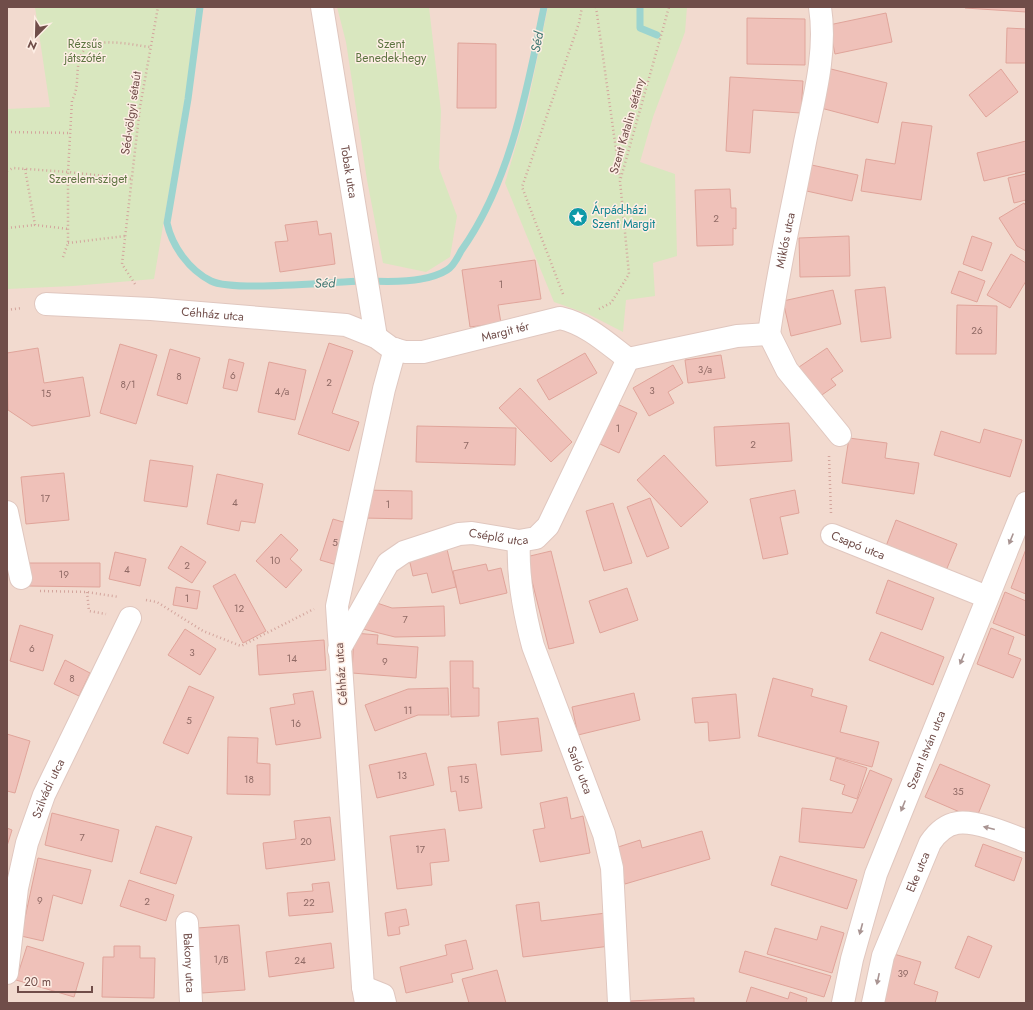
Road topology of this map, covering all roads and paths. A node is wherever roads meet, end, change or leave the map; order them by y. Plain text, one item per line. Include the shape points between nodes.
1 (158, 7) edge
2 (322, 7) edge
3 (582, 7) edge
4 (596, 7) edge
5 (669, 7) edge
6 (820, 7) edge
7 (150, 47) junction
8 (7, 132) edge
9 (70, 133) junction
10 (25, 169) junction
11 (7, 171) edge
12 (68, 172) junction
13 (131, 178) junction
14 (620, 180) junction
15 (35, 225) junction
16 (7, 228) edge
17 (69, 229) junction
18 (125, 236) junction
19 (68, 243) junction
20 (63, 257) dead end
21 (46, 304) dead end
22 (151, 309) junction
23 (574, 321) junction
24 (769, 334) junction
25 (376, 337) junction
26 (395, 349) junction
27 (628, 359) junction
28 (837, 430) joint
29 (1026, 503) edge
30 (7, 512) edge
31 (832, 535) joint
32 (519, 542) junction
33 (21, 578) joint
34 (87, 592) junction
35 (987, 597) junction
36 (142, 600) dead end
37 (338, 606) junction
38 (128, 608) junction
39 (339, 650) junction
40 (1026, 841) edge
41 (187, 923) dead end
42 (7, 973) edge
43 (364, 995) edge
44 (191, 1003) edge
45 (385, 1003) edge
46 (619, 1003) edge
47 (843, 1003) edge
48 (873, 1003) edge

1 - 7 path, Séd-völgyi sétaút
2 - 25 street, Tobak utca
3 - 23 path via 579,24 522,187 554,275
4 - 14 path
5 - 14 path, Szent Katalin sétány
6 - 24 street, Miklós utca via 823,41
7 - 9 path via 102,42 89,45 80,57 77,92 72,100
7 - 13 path, Séd-völgyi sétaút
8 - 9 path
9 - 12 path
10 - 11 path via 13,168
10 - 12 path
10 - 15 path
12 - 13 path
12 - 17 path
13 - 18 path, Séd-völgyi sétaút
14 - 23 path, Szent Katalin sétány via 629,274 611,303
15 - 16 path
15 - 17 path
17 - 19 path
18 - 19 path
18 - 22 path, Séd-völgyi sétaút via 122,264
19 - 20 path
21 - 22 street, Céhház utca
22 - 25 street, Céhház utca via 346,325
23 - 26 street, Margit tér via 560,318 547,320 423,352
23 - 27 street, Margit tér
24 - 27 street via 737,336
24 - 28 street via 787,370
25 - 26 street, Margit tér
26 - 37 street, Céhház utca via 384,389
27 - 32 street, Cséplő utca via 548,526 536,538
28 - 31 path, Csapó utca via 828,434
29 -> 35 street, Szent István utca
30 - 33 street
31 - 35 street, Csapó utca
32 - 39 street, Cséplő utca via 472,533 459,534 404,552 388,563
32 - 46 street, Sarló utca via 518,559 525,616 533,646 604,834 612,868
33 - 34 path via 29,591
34 - 38 path
34 - 38 path via 89,611
35 -> 47 street, Szent István utca via 876,874 852,959
36 - 37 path via 157,602 203,631 241,646 323,605
37 - 39 street, Céhház utca
38 - 42 street, Szilvádi utca via 42,802 27,843 17,888
39 - 43 street, Céhház utca
40 -> 48 street, Eke utca via 978,825 957,823 938,832 930,843 883,956
41 - 44 street, Bakony utca
43 - 45 street via 383,994

